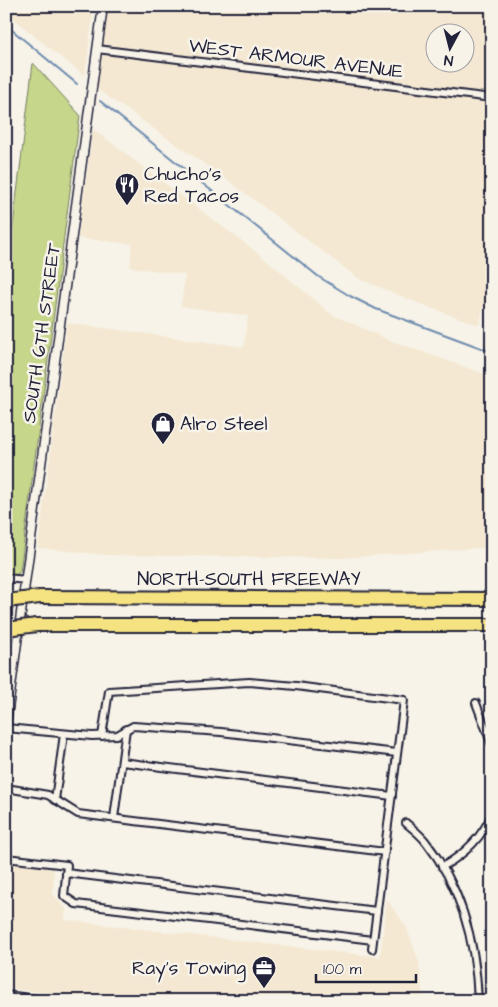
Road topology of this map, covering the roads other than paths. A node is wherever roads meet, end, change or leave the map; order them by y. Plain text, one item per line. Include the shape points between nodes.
1 (103, 6) edge
2 (97, 49) junction
3 (492, 98) edge
4 (6, 578) edge
5 (26, 580) junction
6 (492, 599) edge
7 (6, 601) edge
8 (492, 625) edge
9 (6, 629) edge
10 (476, 703) dead end
11 (6, 726) edge
12 (126, 729) junction
13 (64, 734) junction
14 (102, 736) junction
15 (492, 745) edge
16 (398, 753) junction
17 (122, 762) junction
18 (6, 788) edge
19 (392, 796) junction
20 (55, 800) junction
21 (492, 814) edge
22 (114, 818) junction
23 (406, 823) dead end
24 (385, 852) junction
25 (6, 858) edge
26 (442, 867) junction
27 (66, 872) junction
28 (377, 911) junction
29 (373, 940) junction
30 (372, 949) dead end
31 (6, 995) edge
32 (54, 1001) edge
33 (478, 1001) edge

1 - 2 street, SOUTH 6TH STREET
2 - 3 street, WEST ARMOUR AVENUE
2 - 5 street, SOUTH 6TH STREET
4 - 5 street
5 - 11 street, SOUTH 6TH STREET
6 - 7 highway, NORTH-SOUTH FREEWAY, bridge via 40,597
8 - 9 highway, bridge via 37,625
10 - 15 street
11 - 13 street
12 - 14 street
12 - 16 street via 133,726 221,732
12 - 17 street
13 - 14 street
13 - 20 street
14 - 16 street via 109,691 249,682 404,700
16 - 19 street
17 - 19 street
17 - 22 street
18 - 20 street via 48,795
19 - 24 street
20 - 22 street via 78,814
21 - 26 street via 474,844 458,859
22 - 24 street
23 - 26 street via 426,841
24 - 28 street
25 - 27 street via 66,865
26 - 33 street via 458,898 471,937
27 - 28 street
27 - 29 street via 64,896 76,904
28 - 29 street
29 - 30 street
31 - 32 street

